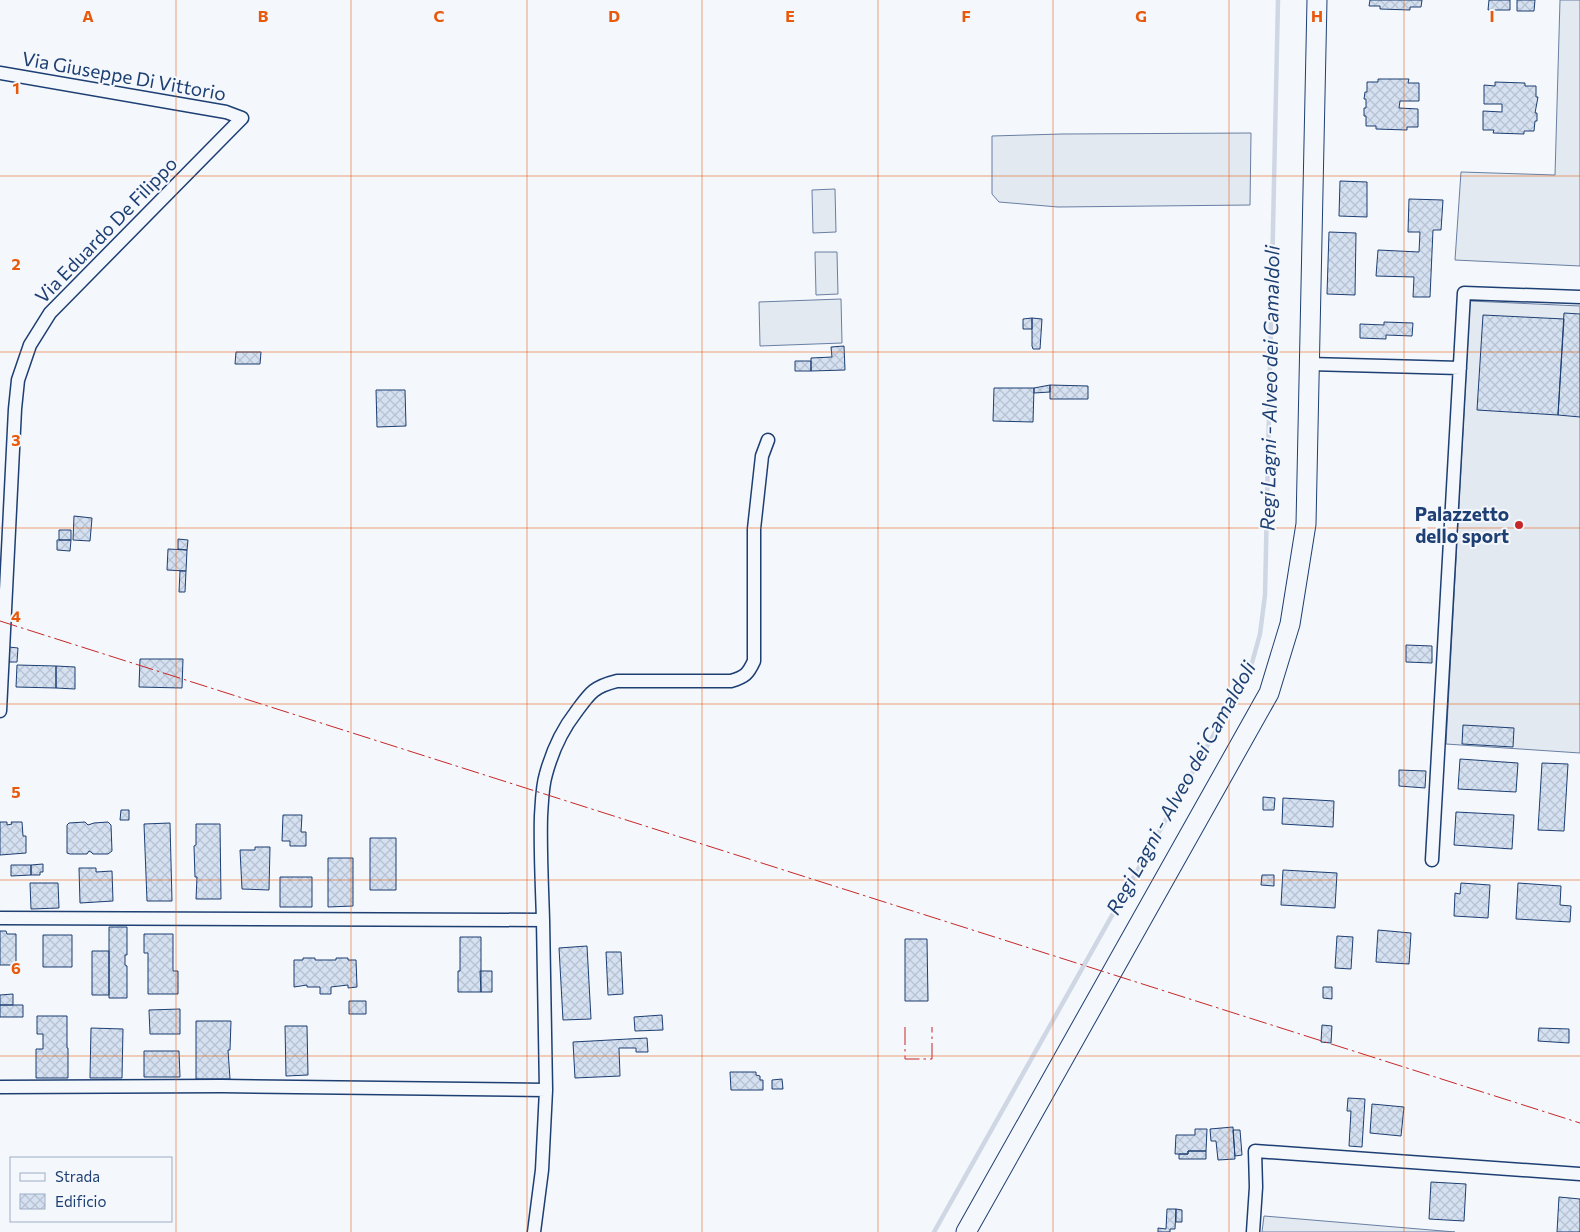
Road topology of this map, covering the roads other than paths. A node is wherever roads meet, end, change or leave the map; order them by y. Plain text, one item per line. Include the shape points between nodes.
1 (1317, 0) edge
2 (0, 73) edge
3 (242, 118) joint
4 (1580, 297) edge
5 (1309, 364) junction
6 (1460, 368) junction
7 (768, 440) dead end
8 (0, 711) edge
9 (1432, 860) dead end
10 (0, 918) edge
11 (543, 920) junction
12 (0, 1087) edge
13 (546, 1090) junction
14 (1580, 1174) edge
15 (534, 1232) edge
16 (966, 1232) edge
17 (1253, 1232) edge

1 - 5 street
2 - 3 street, Via Giuseppe Di Vittorio via 226,112
3 - 8 street, Via Eduardo De Filippo via 50,312 30,345 18,380 15,409
4 - 6 street via 1464,293
5 - 6 street
5 - 16 street via 1306,524 1290,624 1269,693
6 - 9 street
7 - 11 street via 762,456 754,529 754,661 743,678 731,681 617,681 603,684 591,692 568,722 545,776 541,837
10 - 11 street
11 - 13 street
12 - 13 street
13 - 15 street via 542,1170
14 - 17 street via 1255,1151

